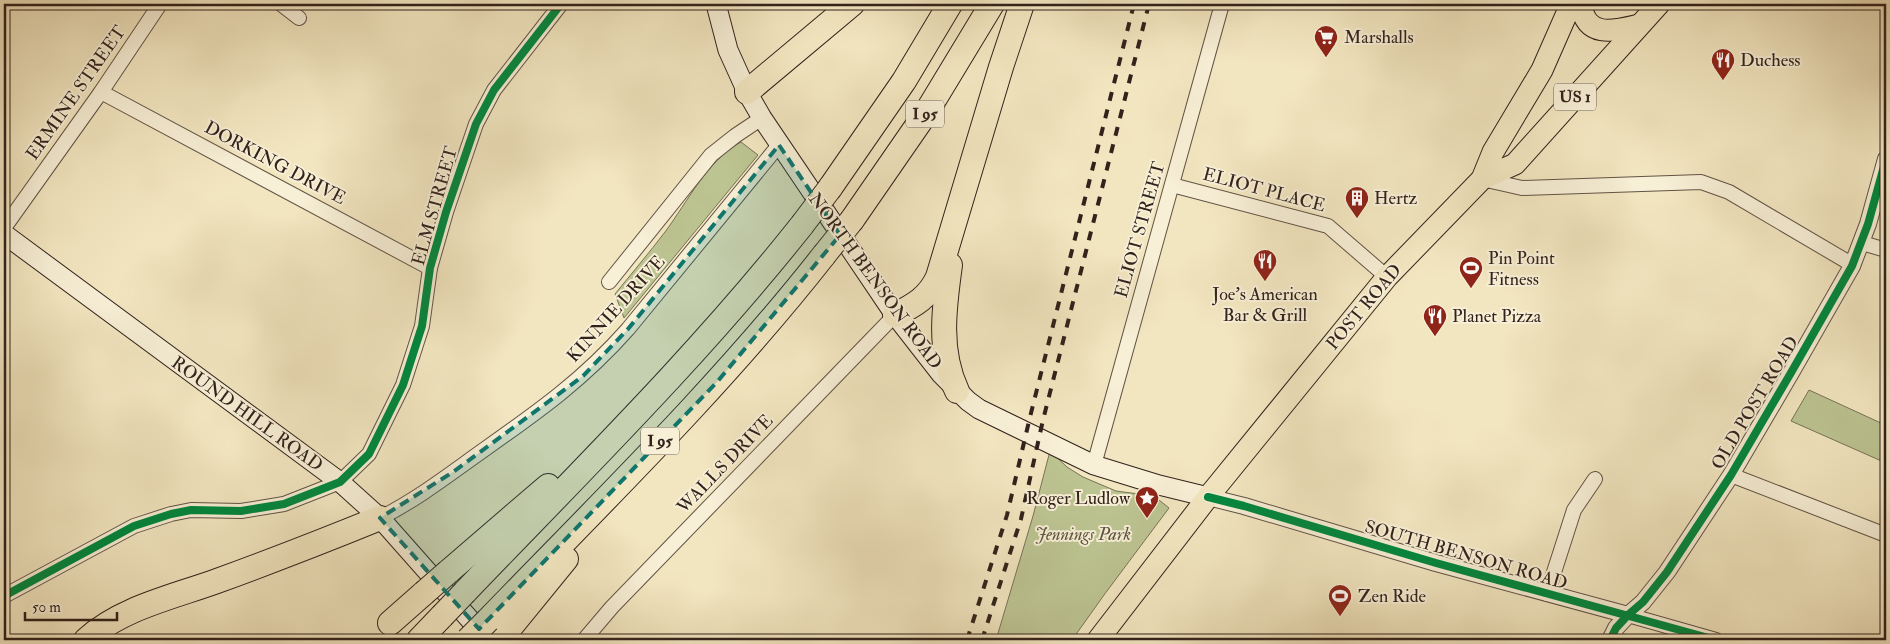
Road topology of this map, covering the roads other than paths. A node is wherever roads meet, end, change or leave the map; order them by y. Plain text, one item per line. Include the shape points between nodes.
1 (160, 4) edge
2 (282, 4) edge
3 (561, 4) edge
4 (716, 4) edge
5 (852, 4) edge
6 (950, 4) edge
7 (992, 4) edge
8 (1022, 4) edge
9 (1222, 4) edge
10 (1571, 4) edge
11 (1581, 4) edge
12 (1660, 4) edge
13 (299, 18) dead end
14 (1639, 25) junction
15 (101, 92) junction
16 (747, 92) junction
17 (762, 118) junction
18 (779, 145) junction
19 (1886, 158) edge
20 (1482, 179) junction
21 (1172, 185) junction
22 (962, 196) junction
23 (4, 228) edge
24 (4, 234) edge
25 (1862, 243) junction
26 (1886, 250) edge
27 (1853, 265) junction
28 (430, 268) junction
29 (1387, 277) junction
30 (608, 282) dead end
31 (896, 315) junction
32 (957, 391) junction
33 (655, 393) junction
34 (1094, 465) junction
35 (1731, 475) junction
36 (1594, 479) dead end
37 (340, 482) junction
38 (1208, 497) junction
39 (380, 518) junction
40 (1886, 535) edge
41 (1547, 594) junction
42 (4, 596) edge
43 (1628, 615) junction
44 (390, 623) dead end
45 (495, 634) edge
46 (86, 640) edge
47 (419, 640) edge
48 (468, 640) edge
49 (584, 640) edge
50 (1098, 640) edge
51 (1610, 640) edge
52 (1716, 640) edge

1 - 15 street, ERMINE STREET
2 - 13 street
3 - 28 street, ELM STREET via 494,90 476,124
4 - 16 main road, NORTH BENSON ROAD via 728,50
5 - 16 highway
6 - 33 highway, I 95, bridge via 889,103 802,225 745,295
7 - 45 highway, I 95, bridge via 922,120 852,220 747,348
8 - 22 highway
9 - 21 street, ELIOT STREET
10 - 20 main road, US 1 via 1542,70 1494,152
11 - 14 main road via 1587,22 1603,31
12 - 14 main road, POST ROAD / US 1
14 - 20 main road, POST ROAD / US 1 via 1515,164
15 - 23 street, ERMINE STREET
15 - 28 street, DORKING DRIVE
16 - 17 main road, NORTH BENSON ROAD
17 - 18 main road, NORTH BENSON ROAD
17 - 30 street via 711,155
18 - 31 main road, NORTH BENSON ROAD
18 - 39 street, KINNIE DRIVE via 628,329 588,370 557,398 446,477 406,505
19 - 25 street, OLD POST ROAD
20 - 27 street via 1522,188 1701,182 1729,192
20 - 29 main road, POST ROAD / US 1
21 - 29 street, ELIOT PLACE via 1328,226
21 - 34 street, ELIOT STREET
22 - 31 highway via 934,286 924,298
22 - 32 highway via 952,247 944,327 947,364
24 - 37 main road, ROUND HILL ROAD
25 - 26 street
25 - 27 street, OLD POST ROAD
27 - 35 street, OLD POST ROAD
28 - 37 street, ELM STREET via 422,326 403,385 369,454
29 - 38 main road, POST ROAD / US 1
31 - 32 main road, NORTH BENSON ROAD
31 - 49 street, WALLS DRIVE via 612,607
32 - 34 main road, NORTH BENSON ROAD via 980,409
33 - 44 highway, bridge
33 - 47 highway, I 95, bridge
34 - 38 main road, NORTH BENSON ROAD
35 - 40 street
35 - 43 street, OLD POST ROAD via 1666,572 1643,602
36 - 41 street via 1574,510
37 - 39 main road, ROUND HILL ROAD
37 - 42 street via 284,504 241,511 191,510 151,520
38 - 41 street, SOUTH BENSON ROAD
38 - 50 main road, POST ROAD / US 1
39 - 45 main road, ROUND HILL ROAD
39 - 46 highway via 138,609 104,626
41 - 43 street, SOUTH BENSON ROAD
43 - 51 street, OLD POST ROAD
43 - 52 street, SOUTH BENSON ROAD
45 - 48 highway, I 95, bridge

